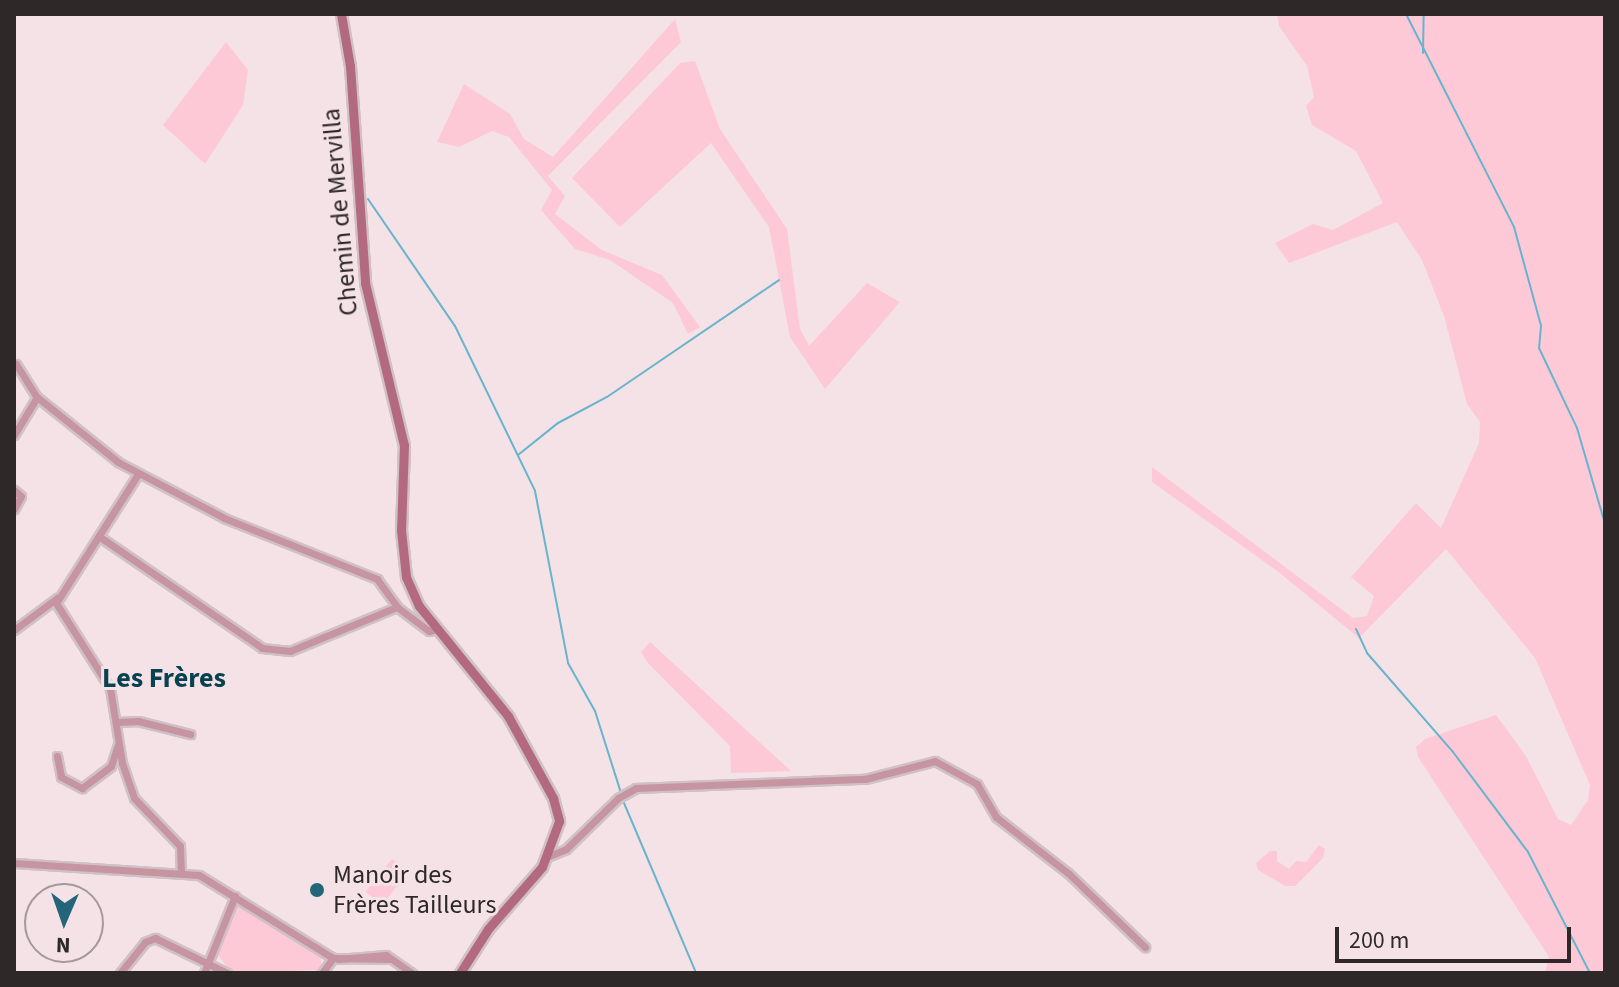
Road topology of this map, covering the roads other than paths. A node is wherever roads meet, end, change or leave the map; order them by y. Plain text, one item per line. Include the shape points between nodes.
1 (341, 14) edge
2 (16, 364) edge
3 (37, 397) junction
4 (14, 435) edge
5 (138, 474) junction
6 (14, 490) edge
7 (14, 509) edge
8 (100, 537) junction
9 (57, 598) junction
10 (397, 607) junction
11 (438, 629) junction
12 (14, 630) edge
13 (118, 722) junction
14 (190, 734) dead end
15 (120, 742) junction
16 (57, 756) dead end
17 (549, 856) junction
18 (14, 863) edge
19 (181, 870) junction
20 (235, 896) junction
21 (1145, 947) dead end
22 (336, 959) junction
23 (209, 961) junction
24 (120, 973) edge
25 (204, 973) edge
26 (227, 973) edge
27 (322, 973) edge
28 (412, 973) edge
29 (460, 973) edge

1 - 11 street, Chemin de Mervilla via 350,66 367,294 404,445 401,546 412,593
2 - 3 street
3 - 4 street
3 - 5 street
5 - 8 street
5 - 10 street via 265,536 377,579
6 - 7 street via 21,496
8 - 9 street
8 - 10 street via 262,648 290,651
9 - 12 street
9 - 13 street via 61,618 110,688
10 - 11 street via 429,631
11 - 17 street via 508,716 546,785 559,821
13 - 14 street via 138,721
13 - 15 street
15 - 16 street via 111,766 82,788 61,777
15 - 19 street via 134,798 180,846
17 - 21 street via 566,849 618,798 636,788 865,779 935,761 977,784 996,817 1068,873
17 - 29 street
18 - 19 street via 108,872
19 - 20 street via 215,881
20 - 22 street
20 - 23 street
22 - 27 street
22 - 28 street via 399,959
23 - 24 street via 155,938 145,942
23 - 25 street
23 - 26 street

